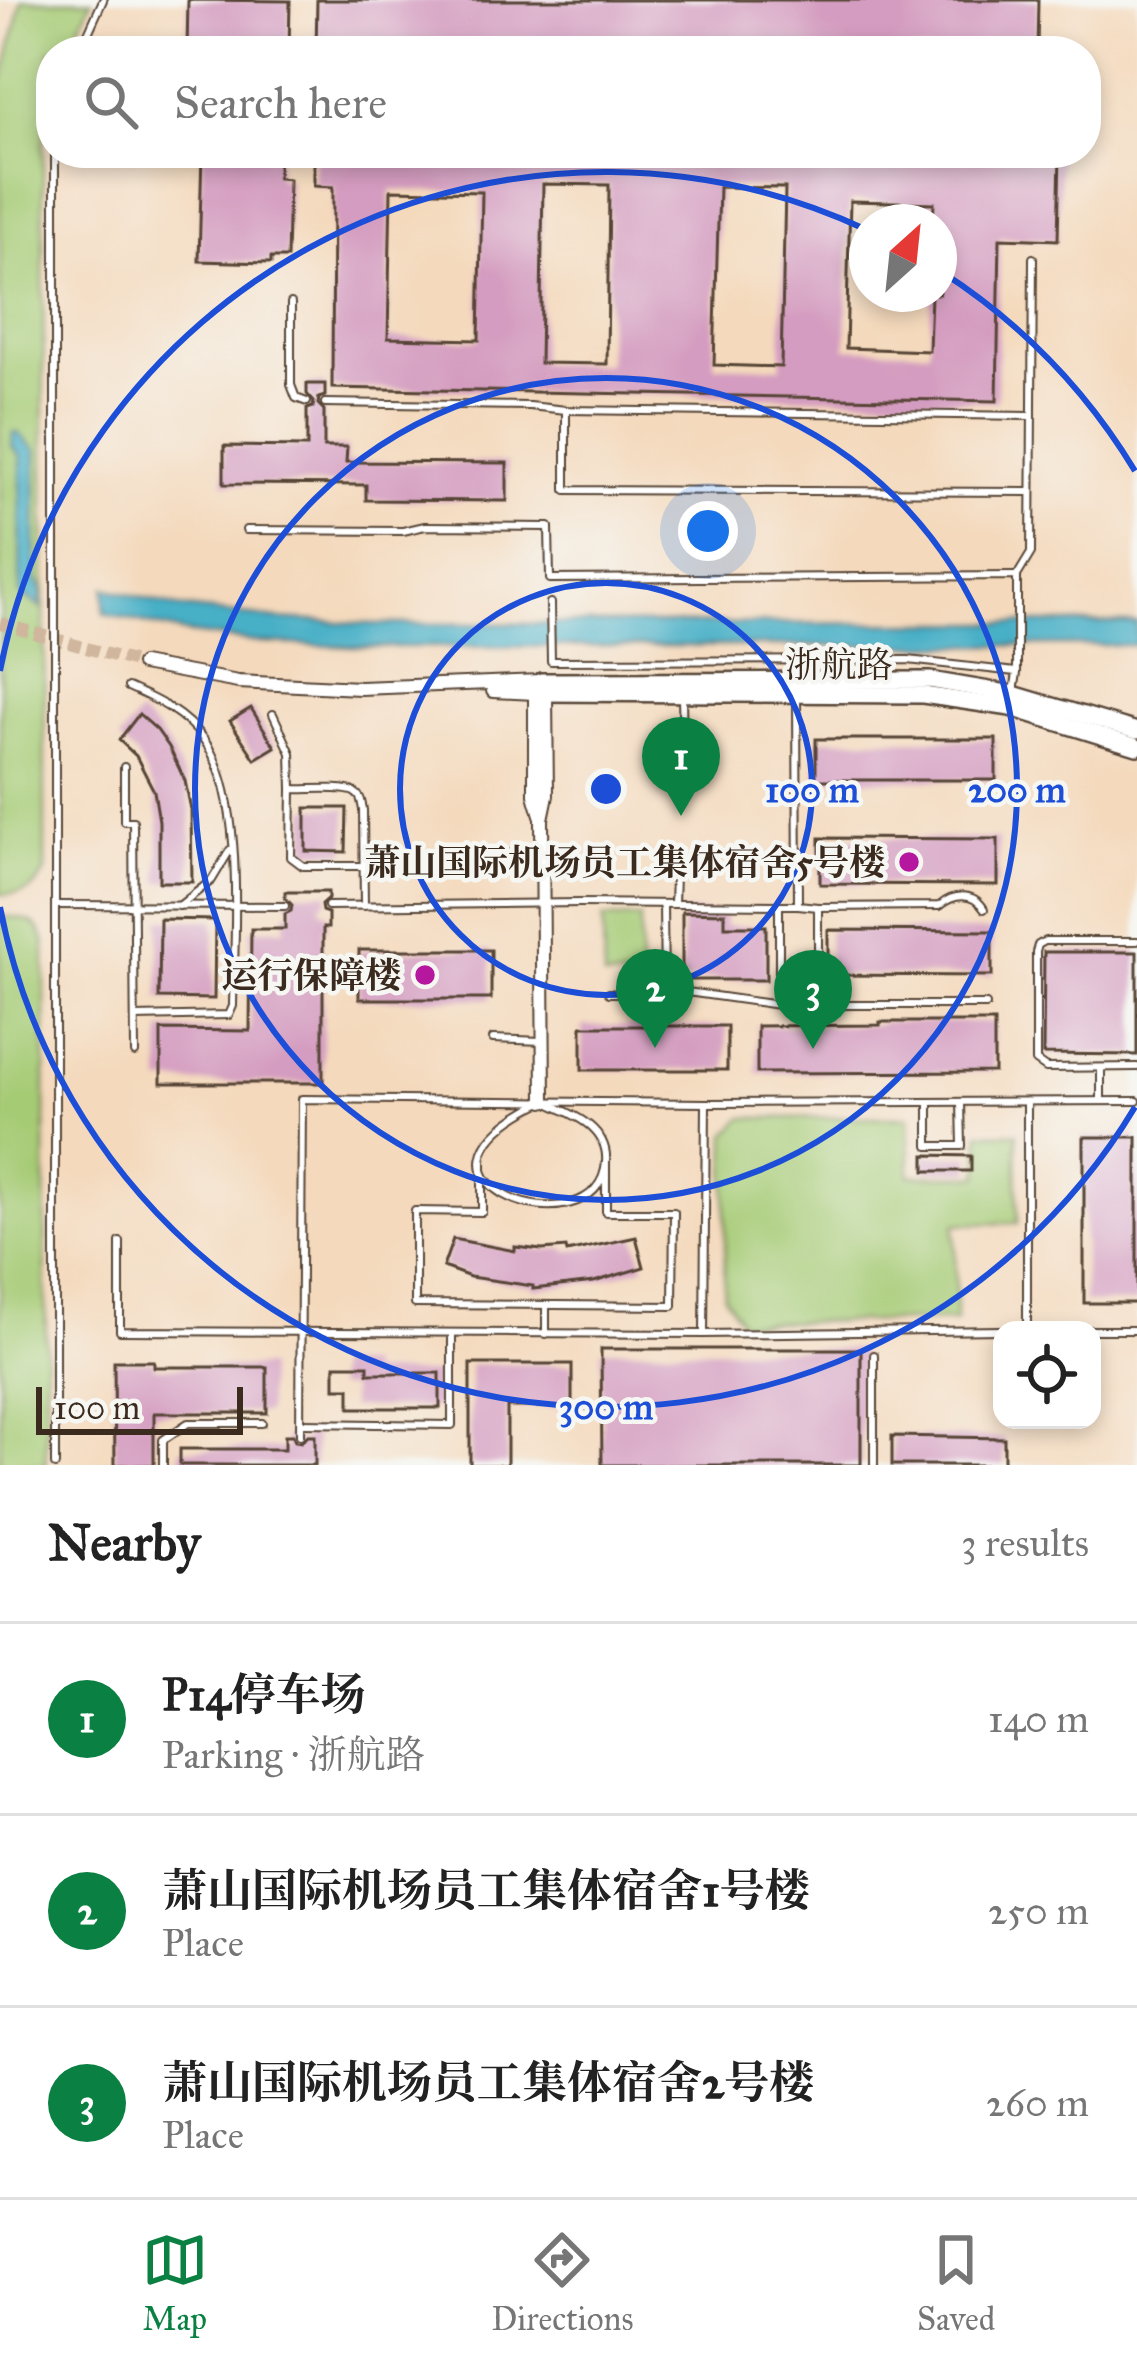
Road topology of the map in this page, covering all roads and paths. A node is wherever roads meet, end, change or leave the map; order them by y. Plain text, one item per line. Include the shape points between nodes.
1 (103, 0) edge
2 (87, 36) edge
3 (55, 168) edge
4 (1033, 258) dead end
5 (291, 303) dead end
6 (307, 402) dead end
7 (325, 403) dead end
8 (566, 410) junction
9 (1032, 416) junction
10 (1031, 492) junction
11 (246, 530) dead end
12 (1016, 575) junction
13 (550, 603) dead end
14 (142, 664) tunnel mouth
15 (1017, 673) junction
16 (128, 687) dead end
17 (541, 689) junction
18 (796, 693) junction
19 (682, 694) junction
20 (1012, 701) junction
21 (273, 714) dead end
22 (1137, 731) edge
23 (683, 744) dead end
24 (1137, 747) edge
25 (124, 767) dead end
26 (292, 789) junction
27 (232, 847) junction
28 (494, 853) dead end
29 (543, 854) junction
30 (363, 866) junction
31 (674, 875) dead end
32 (544, 903) junction
33 (663, 904) junction
34 (674, 904) junction
35 (55, 905) junction
36 (779, 905) junction
37 (798, 905) junction
38 (134, 906) junction
39 (178, 906) junction
40 (285, 906) dead end
41 (328, 906) dead end
42 (364, 906) junction
43 (234, 907) junction
44 (818, 907) junction
45 (984, 909) dead end
46 (1137, 941) edge
47 (664, 992) junction
48 (609, 993) dead end
49 (778, 1004) junction
50 (818, 1005) junction
51 (986, 1006) dead end
52 (135, 1017) junction
53 (494, 1039) dead end
54 (544, 1041) junction
55 (135, 1053) dead end
56 (1137, 1067) edge
57 (1101, 1068) junction
58 (544, 1101) junction
59 (1101, 1101) junction
60 (1137, 1101) edge
61 (929, 1102) junction
62 (961, 1102) junction
63 (1027, 1102) junction
64 (706, 1103) junction
65 (482, 1162) junction
66 (606, 1164) junction
67 (120, 1242) dead end
68 (547, 1305) junction
69 (1027, 1321) edge
70 (993, 1330) edge
71 (1101, 1330) edge
72 (1137, 1330) edge
73 (300, 1332) junction
74 (452, 1334) junction
75 (546, 1334) junction
76 (704, 1334) junction
77 (874, 1355) dead end
78 (262, 1423) dead end
79 (300, 1423) junction
80 (300, 1435) dead end
81 (56, 1465) edge
82 (163, 1465) edge
83 (874, 1465) edge

1 - 2 lane
3 - 35 lane
4 - 9 lane
5 - 6 lane via 291,385
7 - 8 lane
8 - 9 lane
8 - 10 lane via 566,490
9 - 10 lane
10 - 12 lane via 1031,553
11 - 12 lane via 549,527 550,579
12 - 15 lane
13 - 15 lane via 550,661 908,660
14 - 17 street via 238,682
15 - 20 lane
16 - 27 lane via 185,718 202,737 228,794
17 - 19 street, 浙航路
17 - 20 street, 浙航路 via 929,680
17 - 29 street via 535,795
18 - 19 street, 浙航路
18 - 20 street, 浙航路
18 - 37 lane
19 - 23 lane
20 - 22 street, 浙航路
20 - 24 street, 浙航路
21 - 26 lane via 291,754
25 - 38 lane via 124,821 134,821
26 - 30 lane via 361,798
26 - 30 lane via 297,864
27 - 39 lane via 212,880
27 - 43 lane
28 - 29 lane
29 - 32 street
30 - 42 lane
31 - 34 lane
32 - 33 lane
32 - 42 lane
32 - 54 street
33 - 34 lane
33 - 47 lane
34 - 36 lane
35 - 38 lane
35 - 81 lane
36 - 37 lane
36 - 49 lane
37 - 44 lane
38 - 39 lane
38 - 52 lane
39 - 43 lane
40 - 43 lane
41 - 42 lane
43 - 52 lane via 229,1015
44 - 45 lane via 938,907 964,896
44 - 50 lane
46 - 57 lane via 1046,941 1036,948 1036,1061
47 - 48 lane
47 - 49 lane
49 - 50 lane
50 - 51 lane
52 - 55 lane
53 - 54 lane
54 - 58 street
56 - 57 lane
57 - 59 lane
58 - 64 lane
58 - 65 lane via 503,1123
58 - 66 lane via 595,1131
58 - 73 lane via 302,1099
59 - 60 lane
59 - 63 lane
61 - 62 lane
61 - 62 lane via 929,1146 962,1145
61 - 64 lane
62 - 63 lane
63 - 69 lane
64 - 76 lane
65 - 66 lane via 494,1189 528,1205 585,1198
65 - 68 lane via 482,1212 415,1211 415,1304
66 - 68 lane via 606,1212 674,1212 674,1306
67 - 73 lane via 120,1330
68 - 75 lane
70 - 76 lane
71 - 72 lane
73 - 74 lane
73 - 79 lane
74 - 75 lane
74 - 79 lane via 452,1425
75 - 76 lane
77 - 83 lane
78 - 82 lane via 188,1423 163,1441
79 - 80 lane

